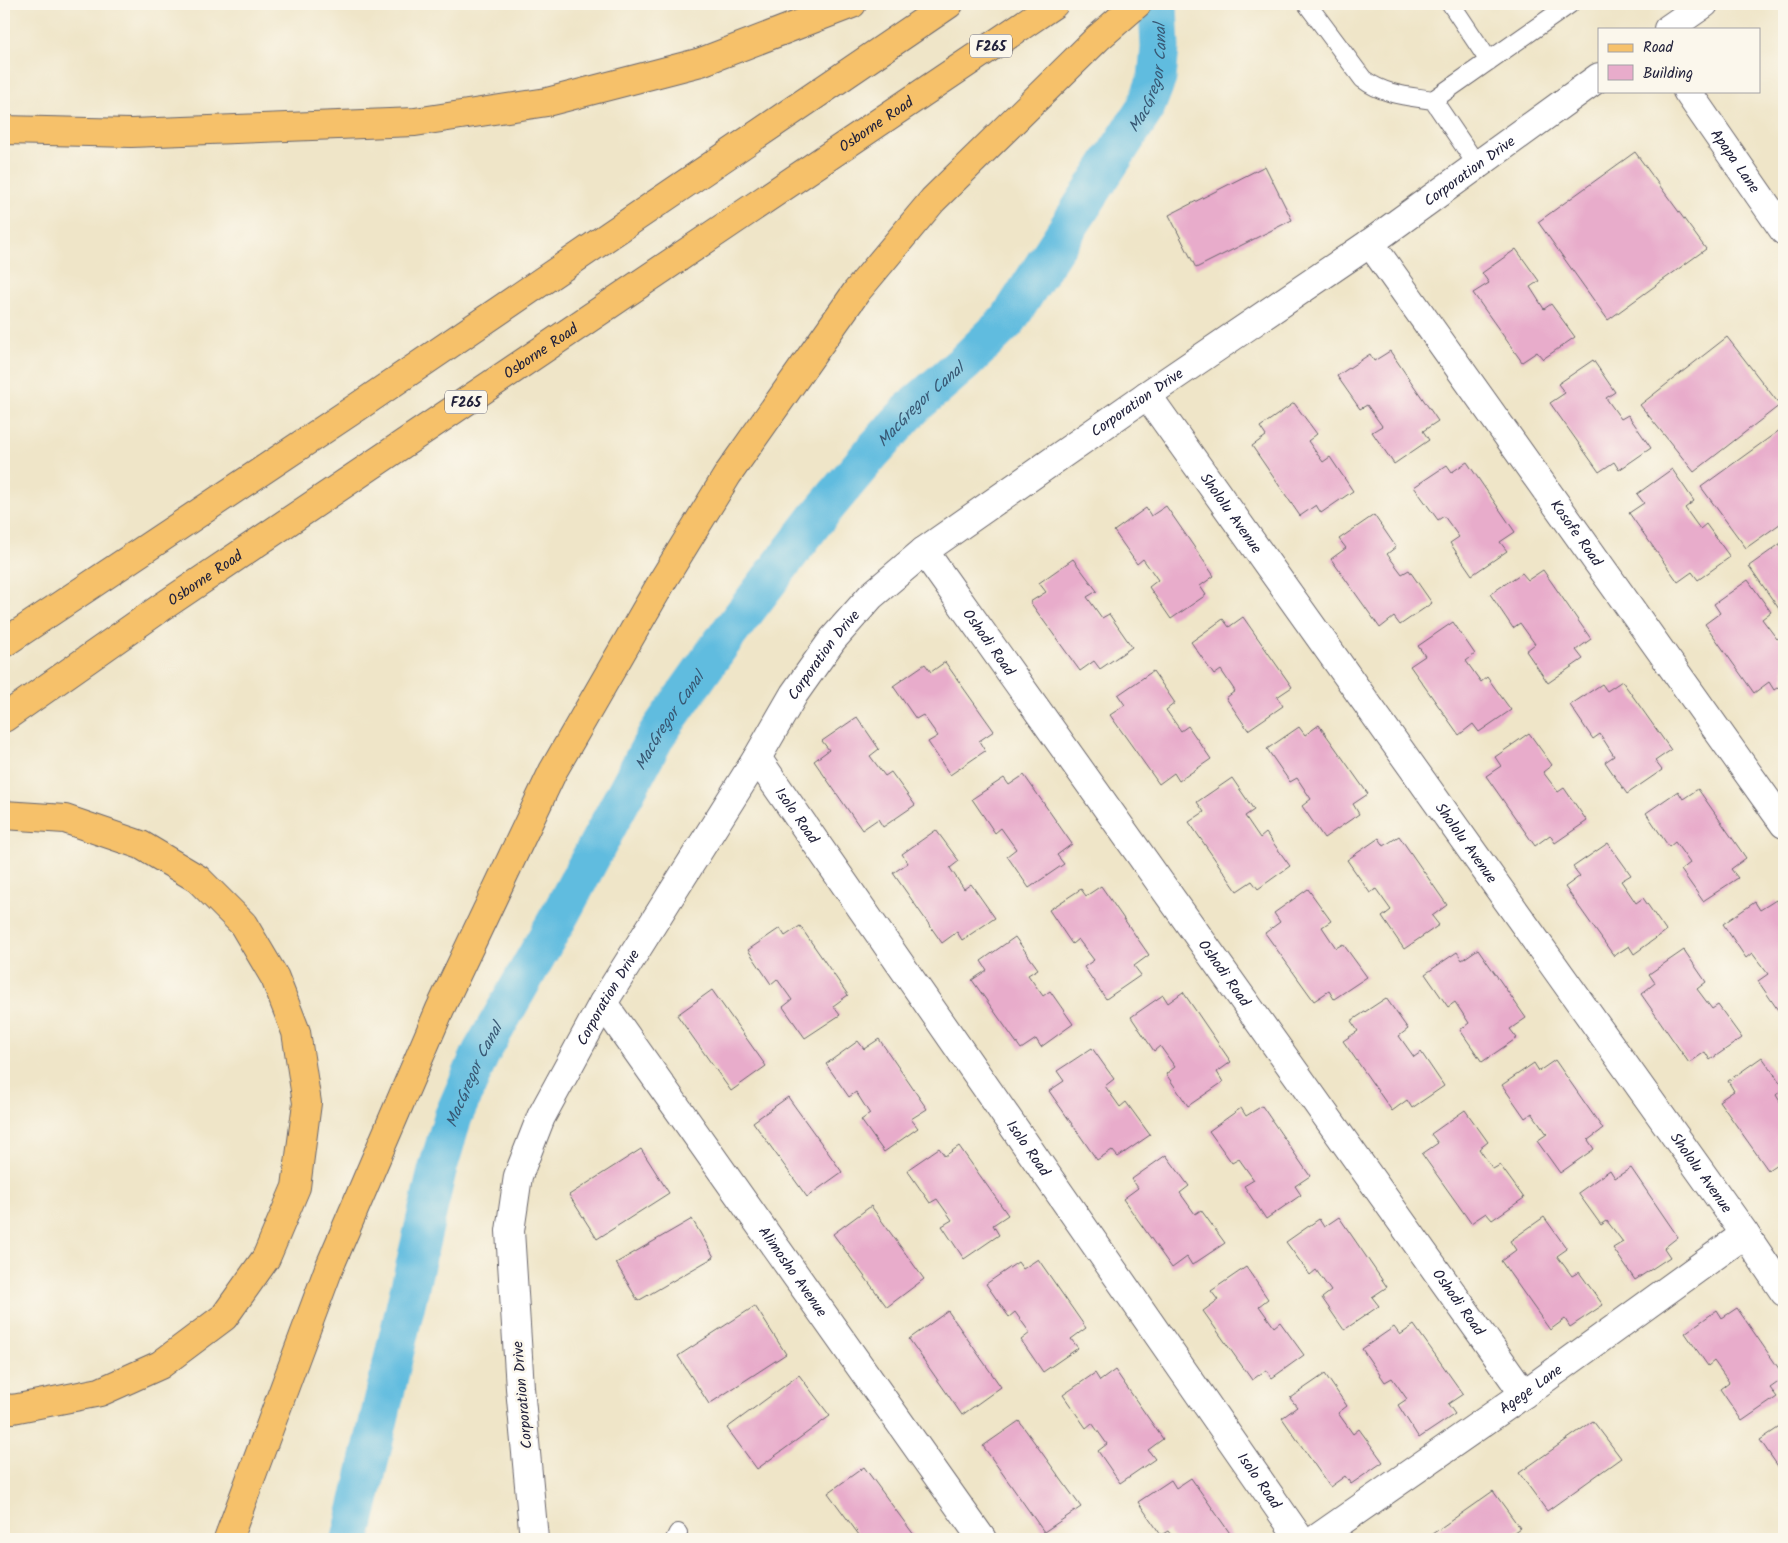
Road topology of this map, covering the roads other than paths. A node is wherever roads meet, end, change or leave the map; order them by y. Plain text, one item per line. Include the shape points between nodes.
1 (852, 4) edge
2 (949, 4) edge
3 (1054, 4) edge
4 (1136, 4) edge
5 (1307, 4) edge
6 (1450, 4) edge
7 (1570, 4) edge
8 (1704, 4) edge
9 (1669, 28) edge
10 (1488, 61) junction
11 (1598, 78) edge
12 (1688, 92) edge
13 (1433, 100) junction
14 (4, 130) edge
15 (1477, 165) junction
16 (1784, 231) edge
17 (1370, 243) junction
18 (1147, 395) junction
19 (924, 551) junction
20 (4, 643) edge
21 (4, 718) edge
22 (757, 758) junction
23 (4, 815) edge
24 (1784, 824) edge
25 (603, 1003) junction
26 (1745, 1234) junction
27 (1784, 1292) edge
28 (1524, 1394) junction
29 (4, 1408) edge
30 (228, 1539) edge
31 (534, 1539) edge
32 (982, 1539) edge
33 (1300, 1539) edge
34 (1316, 1539) edge

1 - 14 main road via 701,62 547,102 414,122 131,133
2 - 20 main road via 364,403
3 - 21 main road, Osborne Road / F265 via 162,607
4 - 30 main road via 933,200 858,291 728,474 663,580 554,771 440,1009 329,1268
5 - 13 lane via 1363,79 1390,93
6 - 10 lane
7 - 10 lane
8 - 9 street
10 - 13 lane
11 - 15 street, Corporation Drive
12 - 16 street, Apapa Lane
13 - 15 lane
15 - 17 street, Corporation Drive
17 - 18 street, Corporation Drive
17 - 24 street, Kosofe Road
18 - 19 street, Corporation Drive
18 - 26 street, Shololu Avenue
19 - 22 street, Corporation Drive via 871,596 833,639 794,694
19 - 28 street, Oshodi Road
22 - 25 street, Corporation Drive
22 - 33 street, Isolo Road
23 - 29 main road via 65,819 141,845 198,879 243,924 275,978 296,1032 306,1103 296,1187 266,1258 224,1317 160,1365 100,1392
25 - 31 street, Corporation Drive via 541,1117 518,1176 510,1231
25 - 32 street, Alimosho Avenue
26 - 27 street, Shololu Avenue
26 - 28 street, Agege Lane
28 - 34 street, Agege Lane

